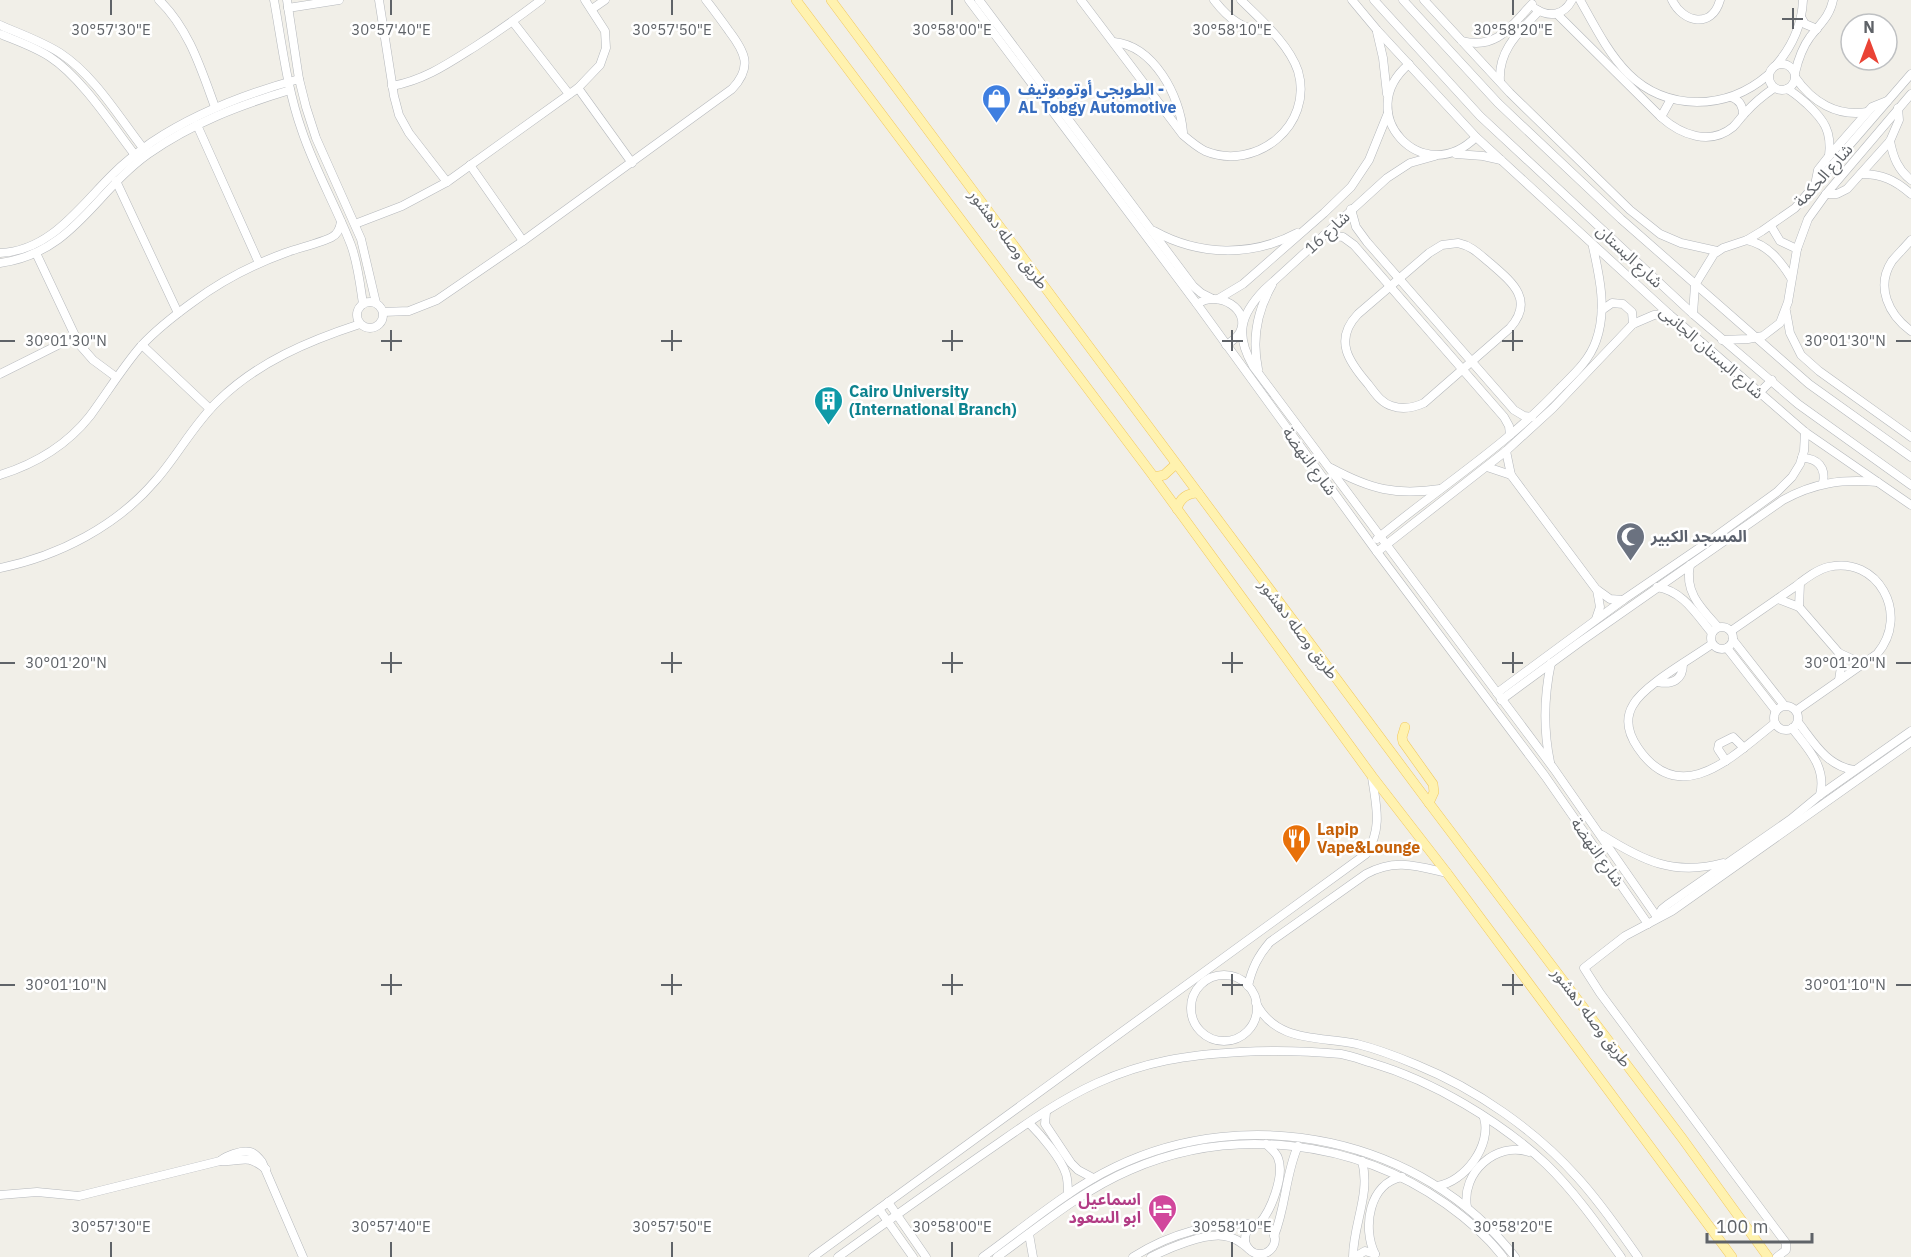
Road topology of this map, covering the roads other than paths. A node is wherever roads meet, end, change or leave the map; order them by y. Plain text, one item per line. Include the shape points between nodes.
1 (159, 0) edge
2 (274, 0) edge
3 (339, 0) edge
4 (379, 0) edge
5 (542, 0) edge
6 (585, 0) edge
7 (605, 0) edge
8 (706, 0) edge
9 (796, 0) edge
10 (831, 0) edge
11 (969, 0) edge
12 (979, 0) edge
13 (1081, 0) edge
14 (1214, 0) edge
15 (1241, 0) edge
16 (1352, 0) edge
17 (1374, 0) edge
18 (1424, 0) edge
19 (1572, 0) edge
20 (1580, 0) edge
21 (1672, 0) edge
22 (1720, 0) edge
23 (1803, 0) edge
24 (1833, 0) edge
25 (1405, 1) edge
26 (1531, 2) edge
27 (288, 4) edge
28 (592, 9) junction
29 (1539, 11) junction
30 (1557, 14) junction
31 (1801, 17) junction
32 (513, 22) junction
33 (0, 25) edge
34 (1269, 29) junction
35 (1817, 29) junction
36 (1377, 30) junction
37 (997, 32) junction
38 (0, 34) edge
39 (1462, 40) junction
40 (1114, 42) junction
41 (1409, 64) junction
42 (1777, 64) junction
43 (1911, 74) edge
44 (1768, 75) junction
45 (1795, 75) junction
46 (299, 79) junction
47 (1500, 81) junction
48 (289, 86) junction
49 (392, 86) junction
50 (578, 88) junction
51 (1774, 88) junction
52 (1787, 89) junction
53 (569, 94) junction
54 (1911, 94) edge
55 (1731, 97) junction
56 (1671, 99) junction
57 (1387, 100) junction
58 (1887, 101) junction
59 (216, 107) junction
60 (1898, 108) junction
61 (1867, 112) junction
62 (1388, 114) junction
63 (1743, 115) junction
64 (1661, 117) junction
65 (196, 125) junction
66 (1183, 135) junction
67 (1476, 138) junction
68 (1890, 141) junction
69 (143, 148) junction
70 (1452, 154) junction
71 (135, 155) junction
72 (1435, 156) junction
73 (1829, 156) junction
74 (1503, 160) junction
75 (632, 163) junction
76 (470, 165) junction
77 (1861, 174) junction
78 (1911, 180) edge
79 (116, 181) junction
80 (447, 182) junction
81 (1815, 185) junction
82 (1826, 194) junction
83 (1911, 194) edge
84 (1351, 209) junction
85 (1630, 210) junction
86 (1621, 219) junction
87 (341, 222) junction
88 (355, 224) junction
89 (1309, 226) junction
90 (1771, 226) junction
91 (1148, 232) junction
92 (1324, 235) junction
93 (331, 238) junction
94 (1747, 240) junction
95 (1911, 240) edge
96 (523, 241) junction
97 (1593, 245) junction
98 (351, 246) junction
99 (1797, 249) junction
100 (1717, 251) junction
101 (0, 253) edge
102 (36, 253) junction
103 (1900, 253) junction
104 (1911, 255) edge
105 (0, 262) edge
106 (259, 263) junction
107 (1791, 278) junction
108 (1276, 279) junction
109 (1399, 279) junction
110 (1695, 285) junction
111 (1390, 286) junction
112 (1214, 298) junction
113 (376, 303) junction
114 (363, 304) junction
115 (1197, 304) junction
116 (1787, 306) junction
117 (1602, 310) junction
118 (383, 312) junction
119 (178, 313) junction
120 (1669, 314) junction
121 (1693, 314) junction
122 (360, 324) junction
123 (1633, 324) junction
124 (1910, 329) edge
125 (1241, 331) junction
126 (74, 337) junction
127 (1756, 338) junction
128 (1722, 340) junction
129 (142, 345) junction
130 (1226, 345) junction
131 (1472, 362) junction
132 (1462, 370) junction
133 (1819, 371) junction
134 (0, 374) edge
135 (1259, 374) junction
136 (116, 377) junction
137 (1772, 380) junction
138 (1809, 384) junction
139 (1759, 393) junction
140 (1550, 405) junction
141 (210, 409) junction
142 (1532, 417) junction
143 (1805, 432) junction
144 (1510, 435) junction
145 (1911, 437) edge
146 (1491, 451) junction
147 (1506, 452) junction
148 (1911, 457) edge
149 (1497, 458) junction
150 (1802, 458) junction
151 (1176, 464) junction
152 (1327, 466) junction
153 (1486, 466) junction
154 (0, 475) edge
155 (1510, 475) junction
156 (1154, 477) junction
157 (1823, 483) junction
158 (1880, 483) junction
159 (1911, 485) edge
160 (1441, 489) junction
161 (1198, 493) junction
162 (1911, 505) edge
163 (1178, 509) junction
164 (1380, 537) junction
165 (1371, 544) junction
166 (1386, 545) junction
167 (1377, 552) junction
168 (1701, 552) junction
169 (1690, 565) junction
170 (0, 568) edge
171 (1800, 583) junction
172 (1657, 587) junction
173 (1596, 589) junction
174 (1778, 599) junction
175 (1623, 600) junction
176 (1799, 606) junction
177 (1595, 620) junction
178 (1715, 630) junction
179 (1731, 632) junction
180 (1577, 638) junction
181 (1733, 640) junction
182 (1712, 644) junction
183 (1726, 648) junction
184 (1839, 653) junction
185 (1551, 663) junction
186 (1863, 664) junction
187 (1839, 680) junction
188 (1499, 696) junction
189 (1784, 705) junction
190 (1797, 710) junction
191 (1776, 711) junction
192 (1775, 723) junction
193 (1795, 725) junction
194 (1405, 726) dead end
195 (1911, 731) edge
196 (1911, 742) edge
197 (1743, 748) junction
198 (1726, 761) junction
199 (1552, 766) junction
200 (1854, 770) junction
201 (1372, 776) junction
202 (1545, 776) junction
203 (1820, 795) junction
204 (1429, 803) junction
205 (1793, 822) junction
206 (1599, 834) junction
207 (1731, 861) junction
208 (1447, 873) junction
209 (1657, 918) junction
210 (1648, 924) junction
211 (1203, 977) junction
212 (1248, 986) junction
213 (1256, 1003) junction
214 (1225, 1041) junction
215 (1226, 1053) junction
216 (1046, 1112) junction
217 (1484, 1118) junction
218 (1029, 1123) junction
219 (1266, 1144) junction
220 (1298, 1146) junction
221 (1532, 1153) junction
222 (1362, 1161) junction
223 (1093, 1178) junction
224 (1402, 1178) junction
225 (1437, 1186) junction
226 (1068, 1194) junction
227 (0, 1195) edge
228 (888, 1202) junction
229 (1467, 1207) junction
230 (879, 1209) junction
231 (897, 1214) junction
232 (887, 1221) junction
233 (1258, 1224) junction
234 (1029, 1234) junction
235 (1274, 1240) junction
236 (1251, 1252) edge
237 (1162, 1254) edge
238 (999, 1256) edge
239 (1377, 1256) edge
240 (303, 1257) edge
241 (813, 1257) edge
242 (838, 1257) edge
243 (913, 1257) edge
244 (926, 1257) edge
245 (984, 1257) edge
246 (1011, 1257) edge
247 (1033, 1257) edge
248 (1132, 1257) edge
249 (1151, 1257) edge
250 (1273, 1257) edge
251 (1354, 1257) edge
252 (1503, 1257) edge
253 (1515, 1257) edge
254 (1621, 1257) edge
255 (1638, 1257) edge
256 (1732, 1257) edge
257 (1768, 1257) edge
258 (1777, 1257) edge

1 - 59 street via 185,33
2 - 48 street
3 - 27 street
4 - 49 street
5 - 32 street
6 - 28 street
7 - 28 street
8 - 75 street via 742,50 744,71 732,88
9 - 156 main road, طريق وصله دهشور
10 - 151 main road, طريق وصله دهشور
11 - 37 street, شارع النهضة
12 - 37 street, شارع النهضة
13 - 40 street
14 - 34 street via 1246,28
15 - 34 street
16 - 36 street, شارع البستان الجانبى
17 - 121 street, شارع البستان via 1480,116
18 - 39 street
19 - 30 street
20 - 56 street via 1624,69 1648,90
21 - 22 street via 1683,15 1694,20 1710,16
23 - 31 street
24 - 35 street via 1828,17
25 - 86 street, شارع البستان via 1498,103
26 - 29 street
26 - 39 street via 1503,35 1476,43
27 - 46 street
28 - 50 street via 605,31 606,48 600,64
29 - 30 street
29 - 47 street via 1507,47
30 - 64 street
31 - 35 street via 1805,24
31 - 42 street via 1792,42
32 - 49 street via 433,73
32 - 53 street
33 - 69 street via 51,48 77,66
34 - 66 street via 1291,56 1300,78 1300,102 1286,130 1259,151 1231,156 1204,150
35 - 45 street via 1803,49
36 - 41 street, شارع البستان الجانبى
36 - 57 street
37 - 91 street, شارع النهضة
38 - 71 street via 44,53 66,69
39 - 47 street
40 - 66 street
40 - 66 street via 1136,49 1155,67 1175,99
41 - 57 street via 1394,80
41 - 67 street, شارع البستان الجانبى
42 - 44 street
42 - 45 street via 1786,64
43 - 58 street, شارع الحكمة
44 - 51 street
44 - 55 street
45 - 52 street
45 - 61 street via 1830,109
46 - 48 street
46 - 88 street via 316,138
47 - 85 street
48 - 59 street
48 - 65 street
48 - 87 street via 306,144
49 - 80 street via 404,124
50 - 53 street
50 - 75 street
51 - 52 street
51 - 63 street
52 - 73 street via 1821,117 1828,133
53 - 76 street
54 - 60 street, شارع الحكمة
55 - 56 street via 1700,102
55 - 63 street via 1742,106
56 - 64 street
57 - 62 street
58 - 61 street via 1875,104
58 - 81 street, شارع الحكمة
59 - 69 street
60 - 68 street via 1899,120
60 - 82 street, شارع الحكمة
61 - 73 street
62 - 72 street via 1391,126 1409,147
62 - 89 street, شارع 16 via 1361,174
63 - 64 street via 1732,128 1710,137 1690,135
65 - 79 street via 149,153
65 - 106 street
67 - 70 street
67 - 74 street, شارع البستان الجانبى
68 - 77 street
68 - 78 street via 1897,164
69 - 71 street
70 - 72 street, شارع 16
70 - 74 street, شارع 16
71 - 101 street via 57,231 27,247
72 - 84 street, شارع 16 via 1410,163
73 - 81 street via 1818,170
74 - 97 street, شارع البستان الجانبى
75 - 96 street
76 - 80 street
76 - 96 street
77 - 82 street via 1842,192
77 - 83 street via 1894,180
79 - 102 street via 72,229
79 - 119 street
80 - 88 street via 419,199
81 - 90 street, شارع الحكمة via 1795,208
82 - 99 street, شارع الحكمة via 1808,219
84 - 92 street, شارع 16
84 - 109 street via 1356,227
85 - 86 street
85 - 100 street via 1660,234
86 - 110 street, شارع البستان
87 - 93 street
87 - 98 street
88 - 113 street
89 - 91 street via 1264,246 1231,251 1197,248
89 - 112 street, شارع 16 via 1243,284
90 - 94 street, شارع الحكمة
90 - 99 street via 1780,241
91 - 112 street, شارع النهضة via 1193,286
91 - 115 street, شارع النهضة
92 - 108 street, شارع 16
92 - 111 street via 1343,237 1354,244
93 - 98 street
93 - 106 street
94 - 100 street, شارع الحكمة
94 - 107 street via 1768,250
95 - 103 street
96 - 118 street via 431,304 409,311
97 - 117 street
97 - 120 street, شارع البستان الجانبى
98 - 114 street
99 - 107 street, شارع الحكمة
100 - 110 street
102 - 105 street
102 - 126 street
103 - 104 street
103 - 124 street via 1888,270 1884,291 1892,312
106 - 119 street
107 - 116 street, شارع الحكمة
108 - 125 street, شارع 16 via 1254,302
108 - 135 street via 1257,324
109 - 111 street
109 - 131 street
109 - 131 street via 1435,248 1458,243 1473,248 1513,283 1521,306 1515,322
110 - 121 street
110 - 127 street, شارع البستان
111 - 132 street
111 - 132 street via 1354,318 1345,341 1351,364 1383,402 1399,408 1416,407
112 - 115 street, شارع 16
112 - 125 street, شارع النهضة via 1229,303 1237,311
113 - 114 street
113 - 118 street
114 - 122 street via 357,313
115 - 130 street, شارع النهضة
116 - 127 street via 1780,323
116 - 133 street via 1796,348
117 - 123 street via 1612,303 1623,304 1632,312
117 - 140 street via 1599,332 1586,361
118 - 122 street via 383,319 375,327
119 - 129 street
120 - 123 street via 1654,315
120 - 139 street, شارع البستان الجانبى
121 - 128 street, شارع البستان
122 - 141 street via 277,358 239,383
123 - 140 street
125 - 130 street
125 - 135 street, شارع النهضة via 1245,350
126 - 134 street
126 - 136 street via 88,355
127 - 128 street
127 - 138 street, شارع البستان
128 - 137 street, شارع البستان
129 - 136 street
129 - 141 street
130 - 165 street, شارع النهضة
131 - 132 street
131 - 142 street via 1514,410
132 - 144 street via 1504,417
133 - 138 street
133 - 145 street
135 - 152 street, شارع النهضة
136 - 154 street via 89,416 65,441 37,460
137 - 139 street
137 - 159 street, شارع البستان via 1798,404
138 - 148 street, شارع البستان
139 - 143 street, شارع البستان الجانبى
140 - 142 street
140 - 147 street
141 - 170 street via 155,481 110,521 61,549
142 - 144 street
143 - 150 street
143 - 158 street, شارع البستان الجانبى
144 - 146 street
146 - 149 street
146 - 160 street
147 - 149 street
147 - 155 street
149 - 153 street
150 - 157 street via 1813,459 1822,467
150 - 168 street via 1792,477 1777,492
151 - 156 main road via 1164,475
151 - 161 main road, طريق وصله دهشور
152 - 160 street via 1382,490
152 - 164 street, شارع النهضة
153 - 155 street
153 - 166 street
155 - 173 street
156 - 163 main road, طريق وصله دهشور
157 - 158 street
157 - 168 street via 1783,500
158 - 162 street, شارع البستان الجانبى
160 - 164 street
161 - 163 main road via 1182,499
161 - 204 main road, طريق وصله دهشور
163 - 201 main road, طريق وصله دهشور
164 - 165 street
164 - 166 street, شارع النهضة
165 - 167 street, شارع النهضة
166 - 167 street
166 - 188 street, شارع النهضة
167 - 202 street, شارع النهضة
168 - 169 street
168 - 175 street
169 - 172 street
169 - 178 street via 1691,592
171 - 174 street
171 - 176 street
171 - 186 street via 1821,569 1841,566 1866,573 1886,592 1893,607 1890,634 1883,647
172 - 178 street via 1682,598
172 - 180 street
173 - 175 street via 1610,599
173 - 177 street via 1600,602
174 - 176 street
174 - 179 street
175 - 177 street
176 - 184 street
177 - 180 street
178 - 179 street via 1724,627
178 - 182 street
179 - 181 street
180 - 185 street
180 - 188 street
181 - 183 street
181 - 189 street
182 - 183 street
182 - 198 street via 1637,699 1629,715 1629,731 1645,756 1670,775 1704,774
183 - 191 street
184 - 186 street
184 - 187 street
185 - 188 street
185 - 199 street via 1545,713
186 - 187 street
187 - 190 street
188 - 199 street, شارع النهضة
189 - 190 street
189 - 191 street
190 - 193 street via 1799,718
191 - 192 street
192 - 193 street via 1783,729
192 - 197 street
193 - 200 street via 1827,758
193 - 203 street via 1818,765
194 - 204 main road via 1403,742 1433,784
195 - 200 street
196 - 205 street
197 - 198 street
197 - 198 street via 1733,737 1719,744
199 - 202 street
199 - 206 street, شارع النهضة
200 - 203 street
201 - 208 main road, طريق وصله دهشور
201 - 211 street via 1377,834 1366,854
202 - 210 street, شارع النهضة
203 - 205 street
204 - 257 main road, طريق وصله دهشور
205 - 207 street
205 - 209 street via 1668,914
206 - 207 street via 1638,857 1667,865 1699,867
206 - 209 street, شارع النهضة
207 - 209 street via 1666,905
208 - 212 street via 1400,864 1376,868 1270,942 1258,956
208 - 256 main road, طريق وصله دهشور
209 - 210 street
210 - 258 street via 1625,936 1584,968 1786,1243 1786,1250
211 - 212 street via 1228,976
211 - 214 street via 1193,997 1191,1013 1197,1027 1209,1037
211 - 228 street
212 - 213 street
213 - 214 street via 1249,1029
213 - 255 street via 1267,1020 1284,1031 1384,1052 1435,1072 1489,1104 1561,1160
214 - 215 street
215 - 216 street via 1185,1056 1143,1066 1097,1083
215 - 217 street via 1342,1054 1419,1080
216 - 218 street
216 - 223 street via 1045,1124 1071,1163
217 - 221 street
217 - 225 street via 1486,1130 1481,1149 1456,1180
218 - 226 street via 1062,1166
218 - 231 street
219 - 220 street
219 - 233 street via 1276,1155 1280,1170 1273,1203
219 - 234 street via 1214,1147 1148,1163 1086,1193
220 - 222 street
220 - 235 street
221 - 229 street via 1505,1150 1488,1158 1467,1185
221 - 254 street via 1560,1179
222 - 224 street
222 - 251 street via 1366,1188
223 - 225 street via 1137,1157 1185,1142 1267,1134 1358,1150 1407,1169
223 - 226 street
224 - 239 street via 1384,1184 1374,1200 1369,1231
224 - 252 street via 1454,1210
225 - 229 street
226 - 245 street
227 - 240 street via 37,1192 79,1196 220,1161 250,1159 266,1168
228 - 230 street
228 - 231 street
229 - 253 street
230 - 232 street
230 - 241 street
231 - 232 street
231 - 244 street
232 - 242 street
232 - 243 street
233 - 235 street via 1269,1227
233 - 236 street via 1247,1232 1245,1241
233 - 248 street via 1200,1229
234 - 238 street
234 - 247 street
235 - 236 street via 1272,1248 1264,1253
235 - 250 street
236 - 237 street via 1238,1240 1219,1236 1179,1245
237 - 249 street
238 - 246 street
239 - 251 street via 1365,1251

